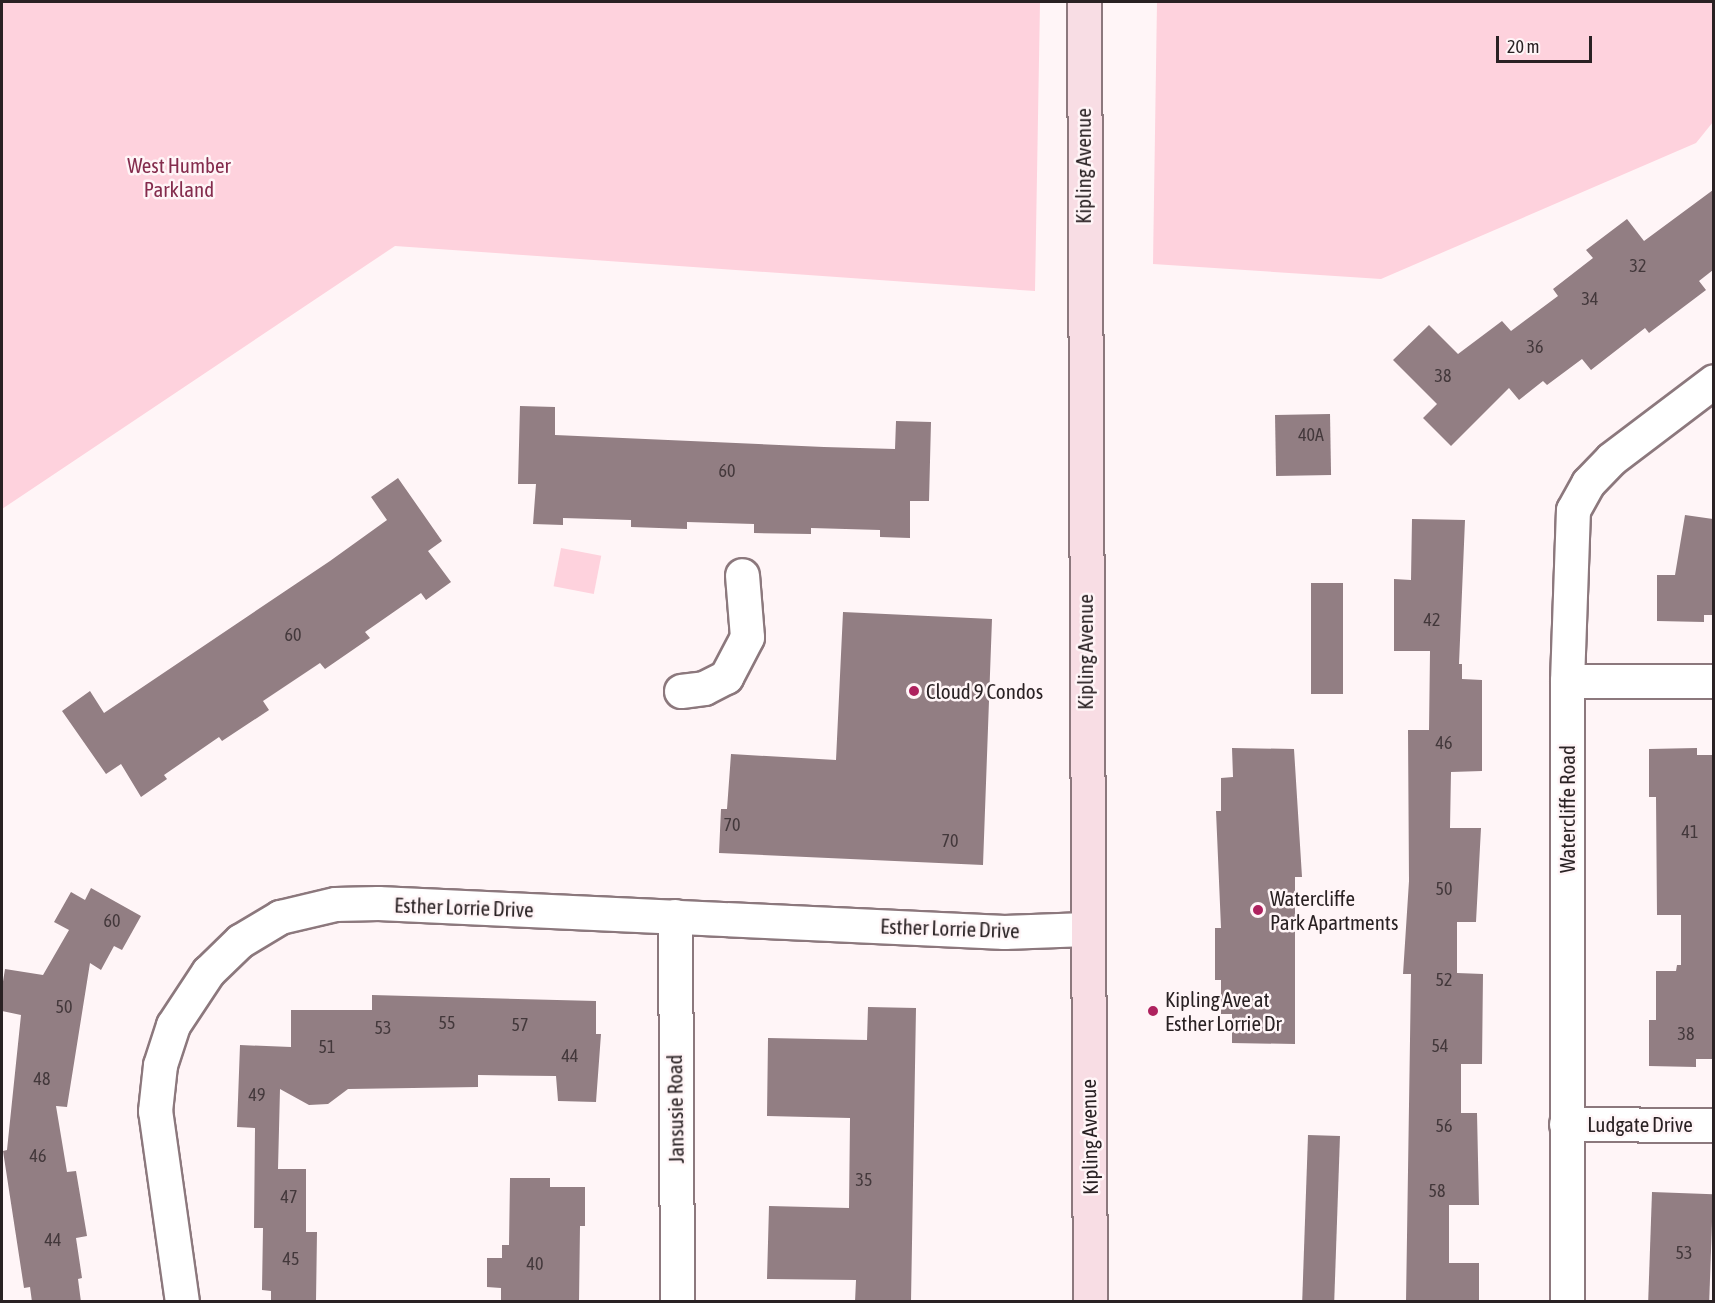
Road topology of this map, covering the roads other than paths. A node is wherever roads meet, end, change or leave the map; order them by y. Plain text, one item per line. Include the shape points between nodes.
1 (1084, 2) edge
2 (1713, 381) edge
3 (742, 575) dead end
4 (1567, 681) junction
5 (1713, 681) edge
6 (681, 691) dead end
7 (675, 916) junction
8 (1086, 929) junction
9 (1566, 1124) junction
10 (1713, 1125) edge
11 (182, 1302) edge
12 (677, 1302) edge
13 (1090, 1302) edge
14 (1567, 1302) edge

1 - 8 main road, Kipling Avenue
2 - 4 street, Watercliffe Road via 1611,459 1588,483 1573,510
3 - 6 street via 747,637 726,677 704,688
4 - 5 street
4 - 9 street, Watercliffe Road
7 - 8 street, Esther Lorrie Drive via 1004,932
7 - 11 street, Esther Lorrie Drive via 335,904 280,917 240,941 208,972 183,1006 160,1065 155,1111
7 - 12 street, Jansusie Road
8 - 13 main road, Kipling Avenue
9 - 10 street, Ludgate Drive
9 - 14 street, Watercliffe Road

